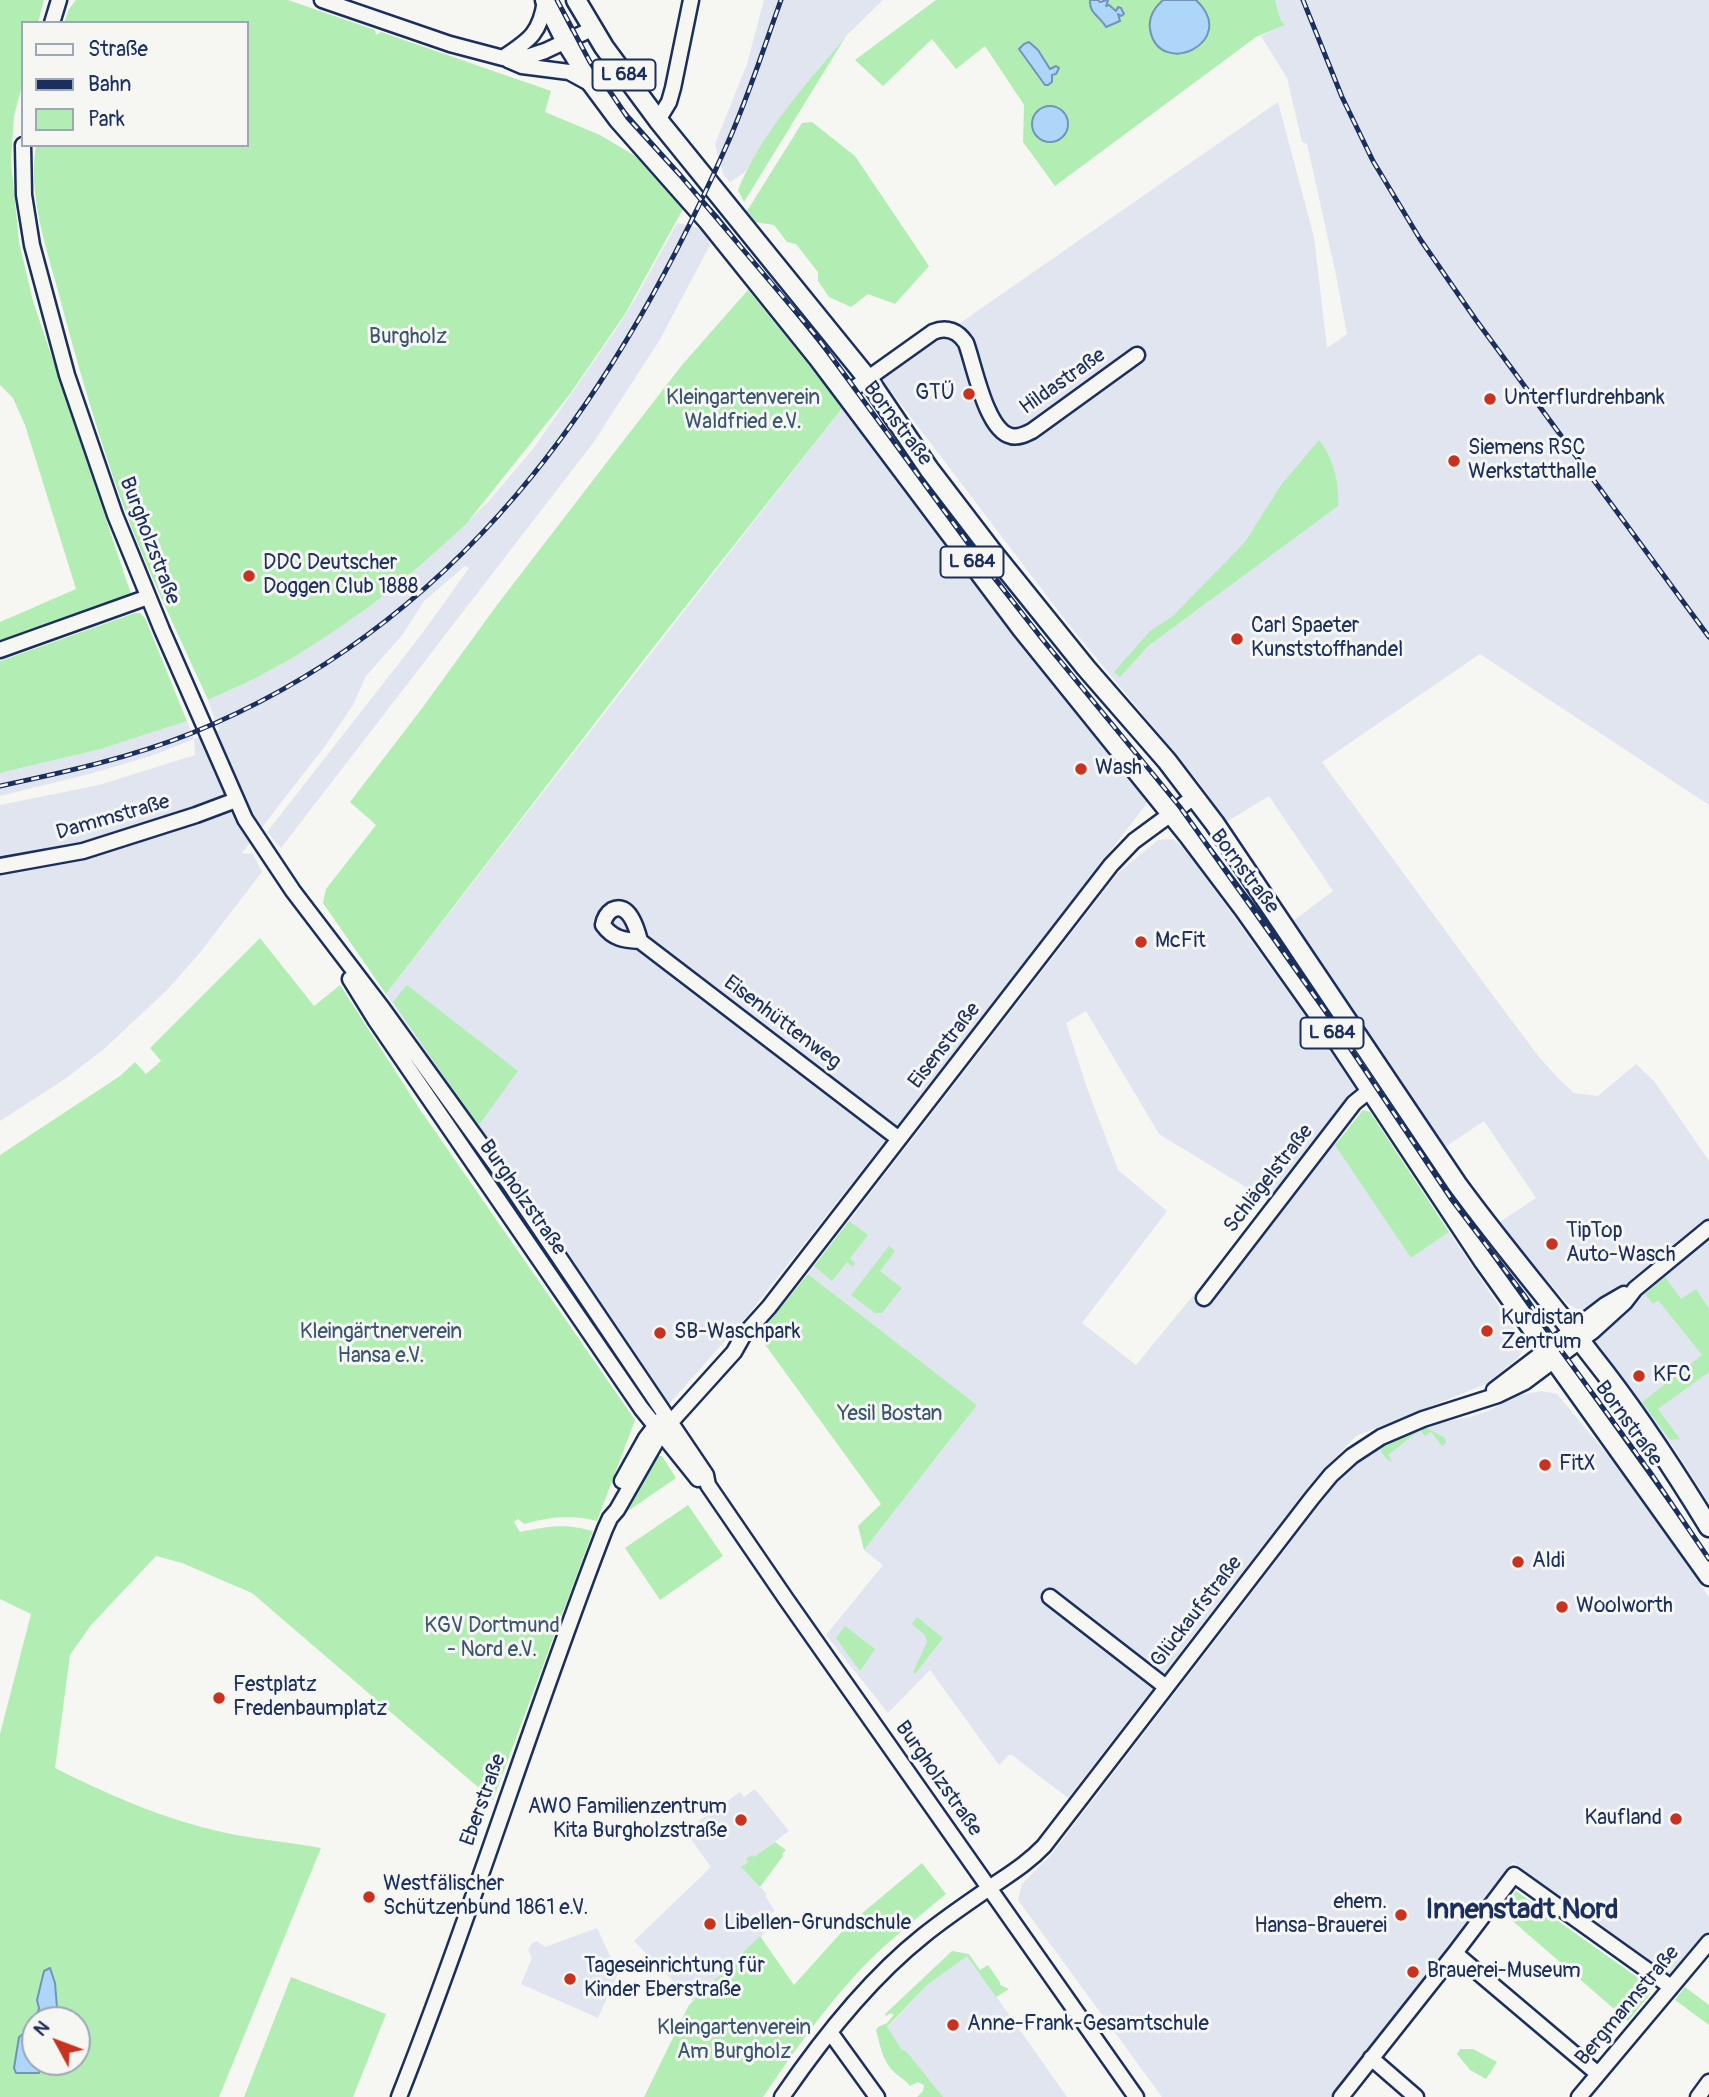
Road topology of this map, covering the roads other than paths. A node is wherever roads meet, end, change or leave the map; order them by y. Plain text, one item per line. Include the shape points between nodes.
1 (59, 0) edge
2 (322, 0) edge
3 (545, 0) edge
4 (576, 0) edge
5 (691, 0) edge
6 (53, 21) edge
7 (592, 29) junction
8 (566, 43) junction
9 (503, 58) junction
10 (592, 84) junction
11 (658, 120) junction
12 (23, 147) edge
13 (1137, 355) dead end
14 (868, 379) junction
15 (846, 394) junction
16 (148, 597) junction
17 (0, 650) edge
18 (1194, 797) junction
19 (236, 800) junction
20 (1171, 814) junction
21 (0, 866) edge
22 (640, 940) dead end
23 (1370, 1090) junction
24 (899, 1139) junction
25 (1709, 1228) edge
26 (1204, 1298) dead end
27 (1576, 1336) junction
28 (1550, 1355) junction
29 (663, 1424) junction
30 (1709, 1527) edge
31 (1709, 1576) edge
32 (1050, 1597) dead end
33 (1166, 1687) junction
34 (989, 1888) junction
35 (1709, 1942) edge
36 (1455, 1953) junction
37 (1671, 1987) junction
38 (830, 2032) junction
39 (1371, 2058) junction
40 (1598, 2074) junction
41 (1709, 2082) edge
42 (399, 2097) edge
43 (782, 2097) edge
44 (877, 2097) edge
45 (1136, 2097) edge
46 (1341, 2097) edge
47 (1416, 2097) edge
48 (1579, 2097) edge
49 (1698, 2097) edge

1 - 6 street
2 - 9 street
3 - 8 main road, L 684
3 - 9 street via 536,33
4 - 7 main road, L 684
5 - 11 street via 673,88
7 - 8 street
7 - 11 main road, L 684
8 - 9 street via 530,56
8 - 10 main road, L 684
9 - 10 street via 522,66 569,72
10 - 15 main road, Bornstraße / L 684
11 - 14 main road, Bornstraße / L 684
12 - 16 street, Burgholzstraße via 32,245 62,358
13 - 14 street, Hildastraße via 1019,436 1003,433 992,420 966,343 953,331 933,332
14 - 15 street, Hildastraße
14 - 18 main road, Bornstraße / L 684 via 994,554
15 - 20 main road, Bornstraße / L 684 via 1038,650
16 - 17 street
16 - 19 street, Burgholzstraße
18 - 20 street, Eisenstraße
18 - 27 main road, Bornstraße / L 684 via 1472,1204
19 - 21 street, Dammstraße via 83,851
19 - 29 street, Burgholzstraße via 254,835 355,980 511,1186
20 - 23 main road, Bornstraße / L 684 via 1288,970
20 - 24 street, Eisenstraße via 1111,865
22 - 24 street, Eisenhüttenweg
23 - 26 street, Schlägelstraße via 1349,1110
23 - 28 main road, Bornstraße / L 684
24 - 29 street, Eisenstraße via 734,1352
25 - 27 street, Glückaufstraße via 1634,1289 1605,1305
27 - 28 street, Glückaufstraße
27 - 30 main road, Bornstraße / L 684 via 1640,1420
28 - 31 main road, Bornstraße / L 684
28 - 33 street, Glückaufstraße via 1525,1382 1381,1437 1343,1464
29 - 34 street, Burgholzstraße via 706,1475 708,1485
29 - 42 street, Eberstraße via 609,1508 610,1518
32 - 33 street
33 - 34 street, Glückaufstraße via 1044,1846
34 - 38 street, Glückaufstraße via 920,1938
34 - 45 street, Burgholzstraße
35 - 37 street, Bergmannstraße
36 - 37 street via 1514,1875
36 - 39 street
36 - 40 street
37 - 40 street, Bergmannstraße
38 - 43 street, Glückaufstraße
38 - 44 street
39 - 46 street
39 - 47 street
40 - 48 street, Bergmannstraße
41 - 49 street

